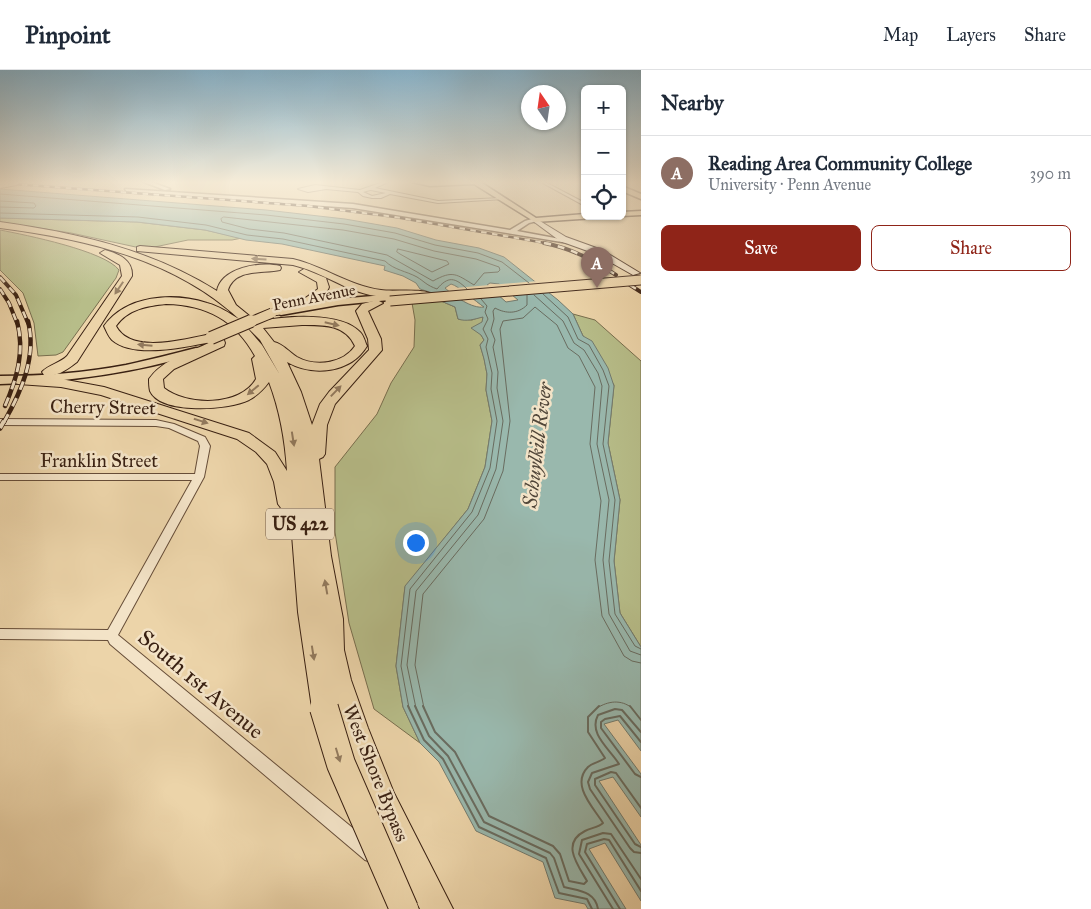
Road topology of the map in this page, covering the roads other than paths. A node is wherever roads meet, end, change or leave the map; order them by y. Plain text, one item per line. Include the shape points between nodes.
1 (456, 221) edge
2 (462, 221) edge
3 (533, 221) edge
4 (537, 221) edge
5 (0, 226) edge
6 (517, 230) junction
7 (78, 238) junction
8 (565, 240) junction
9 (91, 246) junction
10 (639, 277) edge
11 (425, 294) joint
12 (381, 298) junction
13 (231, 306) junction
14 (279, 318) junction
15 (237, 323) junction
16 (260, 336) junction
17 (215, 340) junction
18 (48, 372) junction
19 (0, 374) edge
20 (0, 380) edge
21 (18, 380) junction
22 (0, 422) edge
23 (202, 439) joint
24 (0, 477) edge
25 (199, 477) junction
26 (318, 522) junction
27 (308, 620) junction
28 (0, 634) edge
29 (112, 634) junction
30 (335, 706) junction
31 (406, 899) edge
32 (437, 909) edge

1 - 6 street
2 - 6 street
3 - 6 street
4 - 8 main road
5 - 7 highway, West Shore Bypass / US 422
5 - 9 highway, West Shore Bypass / US 422
6 - 8 street
12 -> 7 highway via 321,270 295,262 152,251
7 - 13 highway, West Shore Bypass / US 422 via 114,247 169,268
8 - 10 main road via 599,252
9 - 15 highway, West Shore Bypass / US 422 via 150,266 185,284
9 -> 18 highway via 124,263 128,268 127,276 72,359
10 - 11 main road
10 - 12 main road, Penn Avenue, bridge
11 - 12 highway
12 - 14 main road, Penn Avenue
26 -> 12 highway via 316,440 319,421 330,398 373,354 376,343 362,311
13 - 14 highway via 223,294 223,285 240,273 290,269 312,274 323,282 324,289 318,295
13 - 16 highway, West Shore Bypass / US 422
14 - 16 highway
14 -> 16 highway via 339,325 354,333 361,348 344,362 307,365 288,358
14 - 17 main road, Penn Avenue, bridge
15 - 16 highway, West Shore Bypass / US 422
17 -> 15 highway via 146,346 121,340 112,334 110,326 118,315 130,308 176,301 207,306
16 - 17 main road, Penn Avenue
16 -> 17 highway via 263,380 246,396 202,405 172,400 157,390 156,379 161,372
16 - 26 highway, West Shore Bypass / US 422 via 286,373 301,413
16 -> 27 highway, West Shore Bypass / US 422 via 288,411 294,446
17 - 18 main road, Penn Avenue via 137,361
17 - 21 main road, Penn Avenue via 175,358 124,370
18 - 19 main road, Penn Avenue
20 - 21 main road, Penn Avenue
21 -> 27 highway via 55,382 104,391 233,431 262,448 276,464 286,486 294,574
22 - 23 street, Cherry Street via 156,423
23 - 25 street, South 1st Avenue via 205,446
24 - 25 street, Franklin Street
25 - 29 street, South 1st Avenue
30 -> 26 highway, West Shore Bypass / US 422 via 332,622
27 -> 30 highway, West Shore Bypass / US 422
28 - 29 street
29 - 31 street, South 1st Avenue via 115,640 349,834
30 -> 31 highway, West Shore Bypass / US 422, bridge via 341,764
30 - 32 highway, West Shore Bypass / US 422 via 365,757

